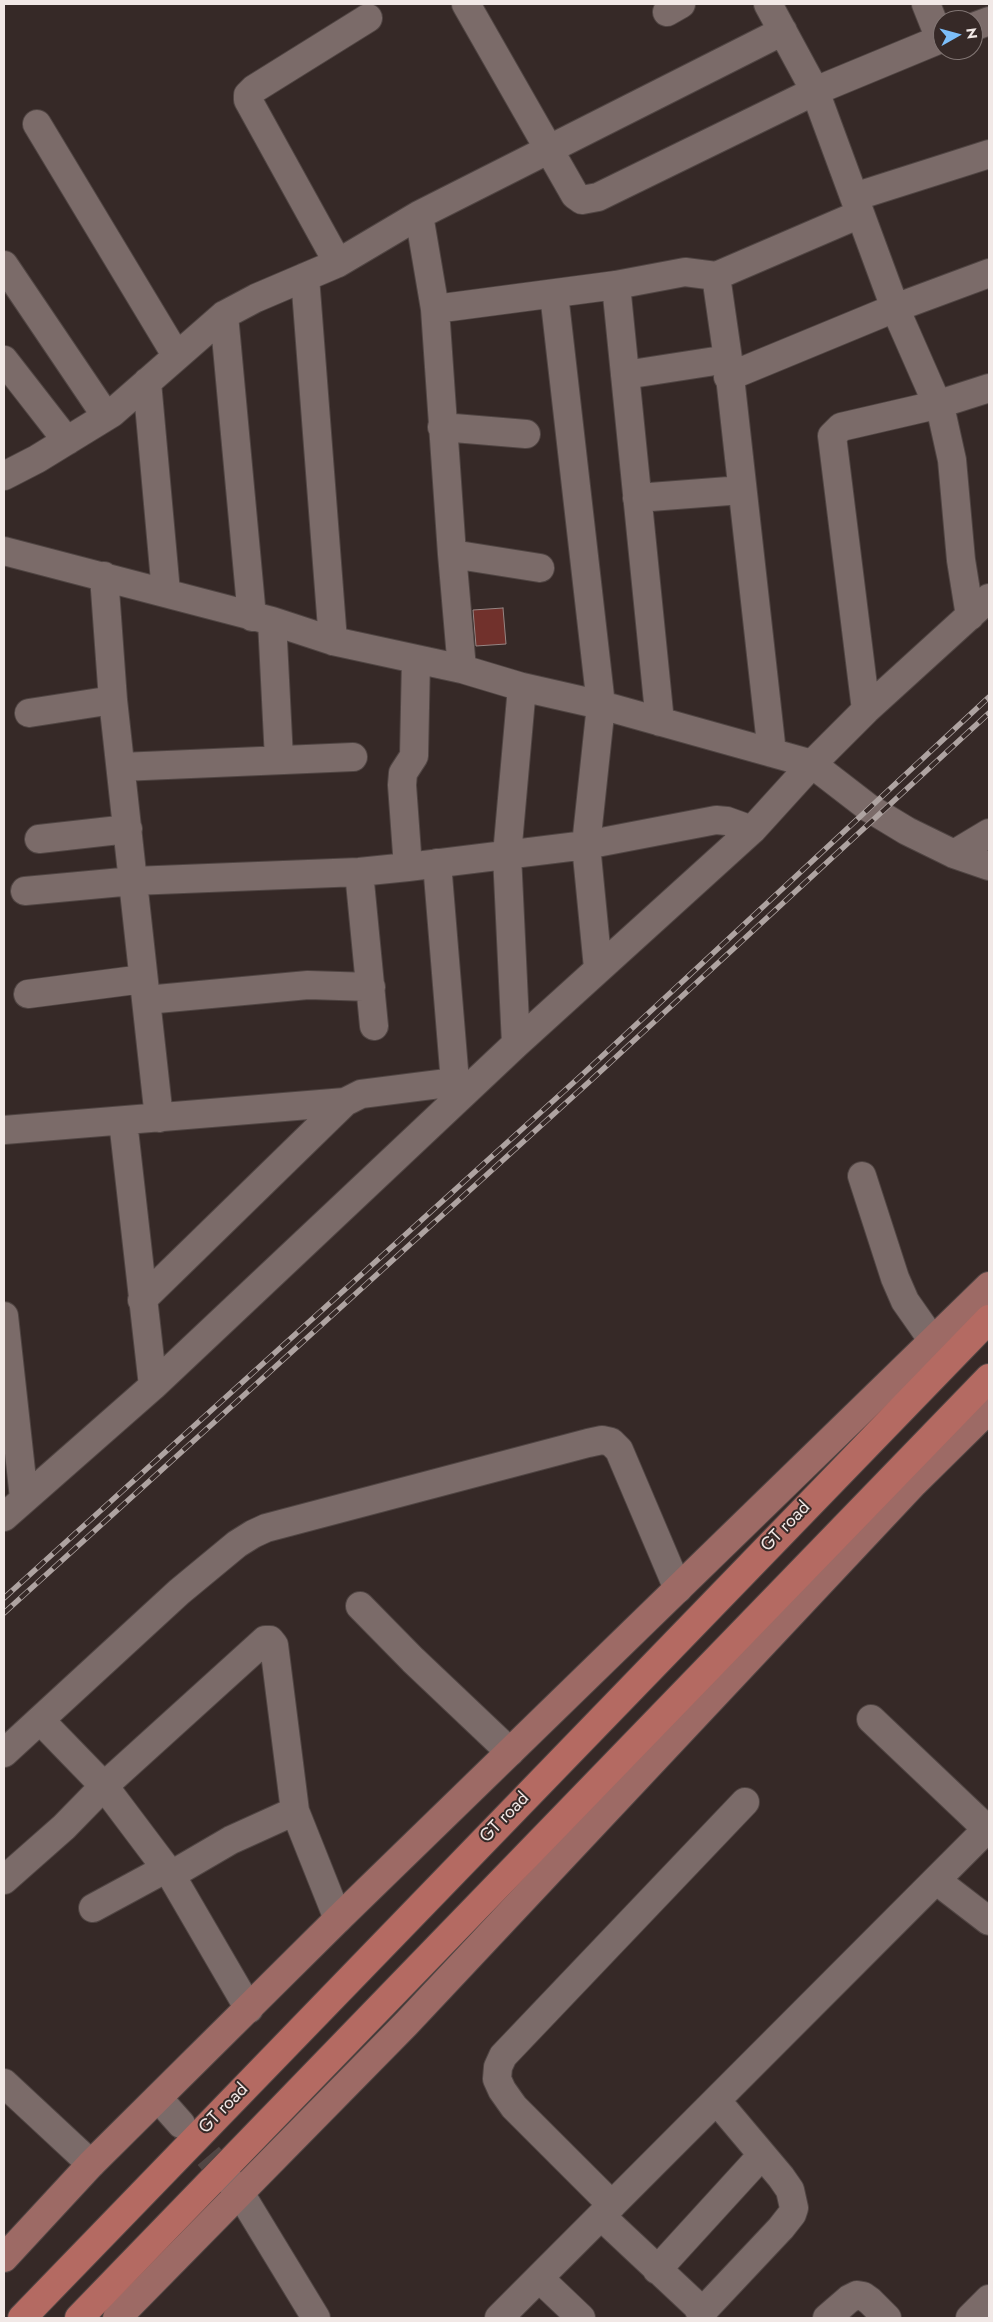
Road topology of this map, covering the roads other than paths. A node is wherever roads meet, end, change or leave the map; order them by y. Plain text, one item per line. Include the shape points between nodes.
1 (466, 4) edge
2 (768, 4) edge
3 (926, 4) edge
4 (368, 18) dead end
5 (933, 20) edge
6 (783, 31) junction
7 (933, 42) edge
8 (815, 91) junction
9 (37, 124) dead end
10 (550, 150) junction
11 (989, 154) edge
12 (857, 206) junction
13 (419, 215) junction
14 (338, 263) junction
15 (4, 265) edge
16 (989, 272) edge
17 (716, 276) junction
18 (305, 277) junction
19 (616, 285) junction
20 (554, 294) junction
21 (435, 308) junction
22 (895, 308) junction
23 (224, 315) junction
24 (176, 355) junction
25 (4, 360) edge
26 (728, 368) junction
27 (625, 375) junction
28 (147, 382) junction
29 (989, 388) edge
30 (936, 405) junction
31 (106, 416) junction
32 (442, 427) junction
33 (526, 434) dead end
34 (67, 440) junction
35 (4, 476) edge
36 (742, 490) junction
37 (637, 498) junction
38 (4, 551) edge
39 (452, 554) junction
40 (540, 568) dead end
41 (104, 576) junction
42 (166, 592) junction
43 (980, 607) edge
44 (262, 619) junction
45 (333, 641) junction
46 (416, 659) junction
47 (462, 669) junction
48 (522, 687) junction
49 (113, 700) junction
50 (601, 705) junction
51 (866, 710) junction
52 (30, 714) dead end
53 (660, 722) junction
54 (772, 753) junction
55 (353, 757) dead end
56 (278, 759) junction
57 (812, 764) junction
58 (121, 767) junction
59 (128, 828) junction
60 (752, 830) junction
61 (989, 833) edge
62 (39, 839) dead end
63 (586, 845) junction
64 (954, 854) junction
65 (507, 855) junction
66 (437, 863) junction
67 (989, 866) edge
68 (408, 867) junction
69 (359, 872) junction
70 (133, 881) junction
71 (25, 891) dead end
72 (598, 968) junction
73 (371, 986) junction
74 (144, 989) junction
75 (28, 994) dead end
76 (374, 1026) dead end
77 (516, 1044) junction
78 (345, 1102) junction
79 (159, 1118) junction
80 (123, 1121) junction
81 (4, 1130) edge
82 (862, 1176) dead end
83 (989, 1286) edge
84 (142, 1300) junction
85 (4, 1316) edge
86 (989, 1319) edge
87 (933, 1341) junction
88 (989, 1378) edge
89 (153, 1386) junction
90 (989, 1409) edge
91 (24, 1498) junction
92 (4, 1517) edge
93 (678, 1589) junction
94 (360, 1606) dead end
95 (40, 1720) junction
96 (871, 1720) dead end
97 (510, 1752) junction
98 (4, 1753) edge
99 (104, 1786) junction
100 (745, 1802) dead end
101 (295, 1811) junction
102 (988, 1828) edge
103 (168, 1872) junction
104 (4, 1880) edge
105 (937, 1881) junction
106 (93, 1908) dead end
107 (338, 1918) junction
108 (989, 1921) edge
109 (249, 2009) junction
110 (4, 2083) edge
111 (158, 2098) junction
112 (717, 2101) junction
113 (181, 2124) tunnel mouth
114 (762, 2155) junction
115 (91, 2164) junction
116 (234, 2186) junction
117 (607, 2211) junction
118 (4, 2258) edge
119 (657, 2270) junction
120 (539, 2278) junction
121 (989, 2299) edge
122 (702, 2316) edge
123 (22, 2318) edge
124 (80, 2318) edge
125 (117, 2318) edge
126 (316, 2318) edge
127 (499, 2318) edge
128 (581, 2318) edge
129 (827, 2318) edge
130 (887, 2318) edge
131 (970, 2318) edge

1 - 10 street
2 - 6 street
3 - 5 street
4 - 14 street via 248,95
6 - 8 street
6 - 10 street
7 - 8 street
8 - 10 street via 591,200 575,196
8 - 12 street
9 - 24 street
10 - 13 street
11 - 12 street
12 - 17 street
12 - 22 street
13 - 14 street
13 - 21 street
14 - 18 street
15 - 31 street
16 - 22 street
17 - 19 street via 686,272
17 - 26 street
18 - 23 street
18 - 45 street
19 - 20 street
19 - 27 street
20 - 21 street
20 - 50 street
21 - 32 street
22 - 26 street
22 - 30 street
23 - 24 street
23 - 44 street
24 - 28 street
25 - 34 street
26 - 27 street
26 - 36 street
27 - 37 street
28 - 31 street
28 - 42 street
29 - 30 street
30 - 43 street via 948,437 961,560
30 - 51 street via 840,427 832,436
31 - 34 street
32 - 33 street
32 - 39 street
34 - 35 street
36 - 37 street
36 - 54 street
37 - 53 street
38 - 41 street
39 - 40 street
39 - 47 street
41 - 42 street
41 - 49 street
42 - 44 street
43 - 51 street
44 - 45 street
44 - 56 street
45 - 46 street
46 - 47 street
46 - 68 street via 414,756 403,773 402,785
47 - 48 street
48 - 50 street
48 - 65 street
49 - 52 street
49 - 58 street
50 - 53 street
50 - 63 street
51 - 57 street
53 - 54 street
54 - 57 street
55 - 56 street
56 - 58 street
57 - 60 street
57 - 64 street via 869,808
58 - 59 street
59 - 62 street
59 - 70 street
60 - 63 street via 716,820
60 - 72 street
61 - 64 street
63 - 65 street
63 - 72 street
64 - 67 street
65 - 66 street
65 - 77 street
66 - 68 street
66 - 78 street via 454,1082 361,1094
68 - 69 street
69 - 70 street
69 - 73 street
70 - 71 street
70 - 74 street
72 - 77 street
73 - 74 street
73 - 76 street
74 - 75 street
74 - 79 street
77 - 89 street
78 - 79 street
78 - 84 street
79 - 80 street
80 - 81 street
80 - 84 street
82 - 87 street via 895,1278 905,1301
83 - 87 main road
84 - 89 street
85 - 91 street
86 - 123 highway, GT road
87 - 93 main road
88 - 124 highway
89 - 91 street
90 - 116 main road via 914,1483 406,2024
91 - 92 street
93 - 95 street via 619,1450 611,1442 602,1440 253,1534 236,1544 179,1592
93 - 97 main road
94 - 97 street
95 - 98 street
95 - 99 street
96 - 102 street
97 - 107 main road
99 - 101 street via 265,1640 270,1640 274,1645
99 - 103 street
99 - 104 street
100 - 117 street via 503,2056 498,2067 497,2079 514,2107
101 - 103 street
101 - 107 street
102 - 105 street
103 - 106 street
103 - 109 street
105 - 108 street
105 - 112 street
107 - 109 main road
109 - 111 main road
110 - 115 street
111 - 113 street
111 - 115 main road
112 - 114 street
112 - 117 street
114 - 119 street
114 - 122 street via 790,2190 792,2214
115 - 118 main road
116 - 125 main road
116 - 126 street
117 - 119 street
117 - 120 street
119 - 122 street via 697,2306
120 - 127 street
120 - 128 street
121 - 131 street
129 - 130 street via 857,2295 870,2301

